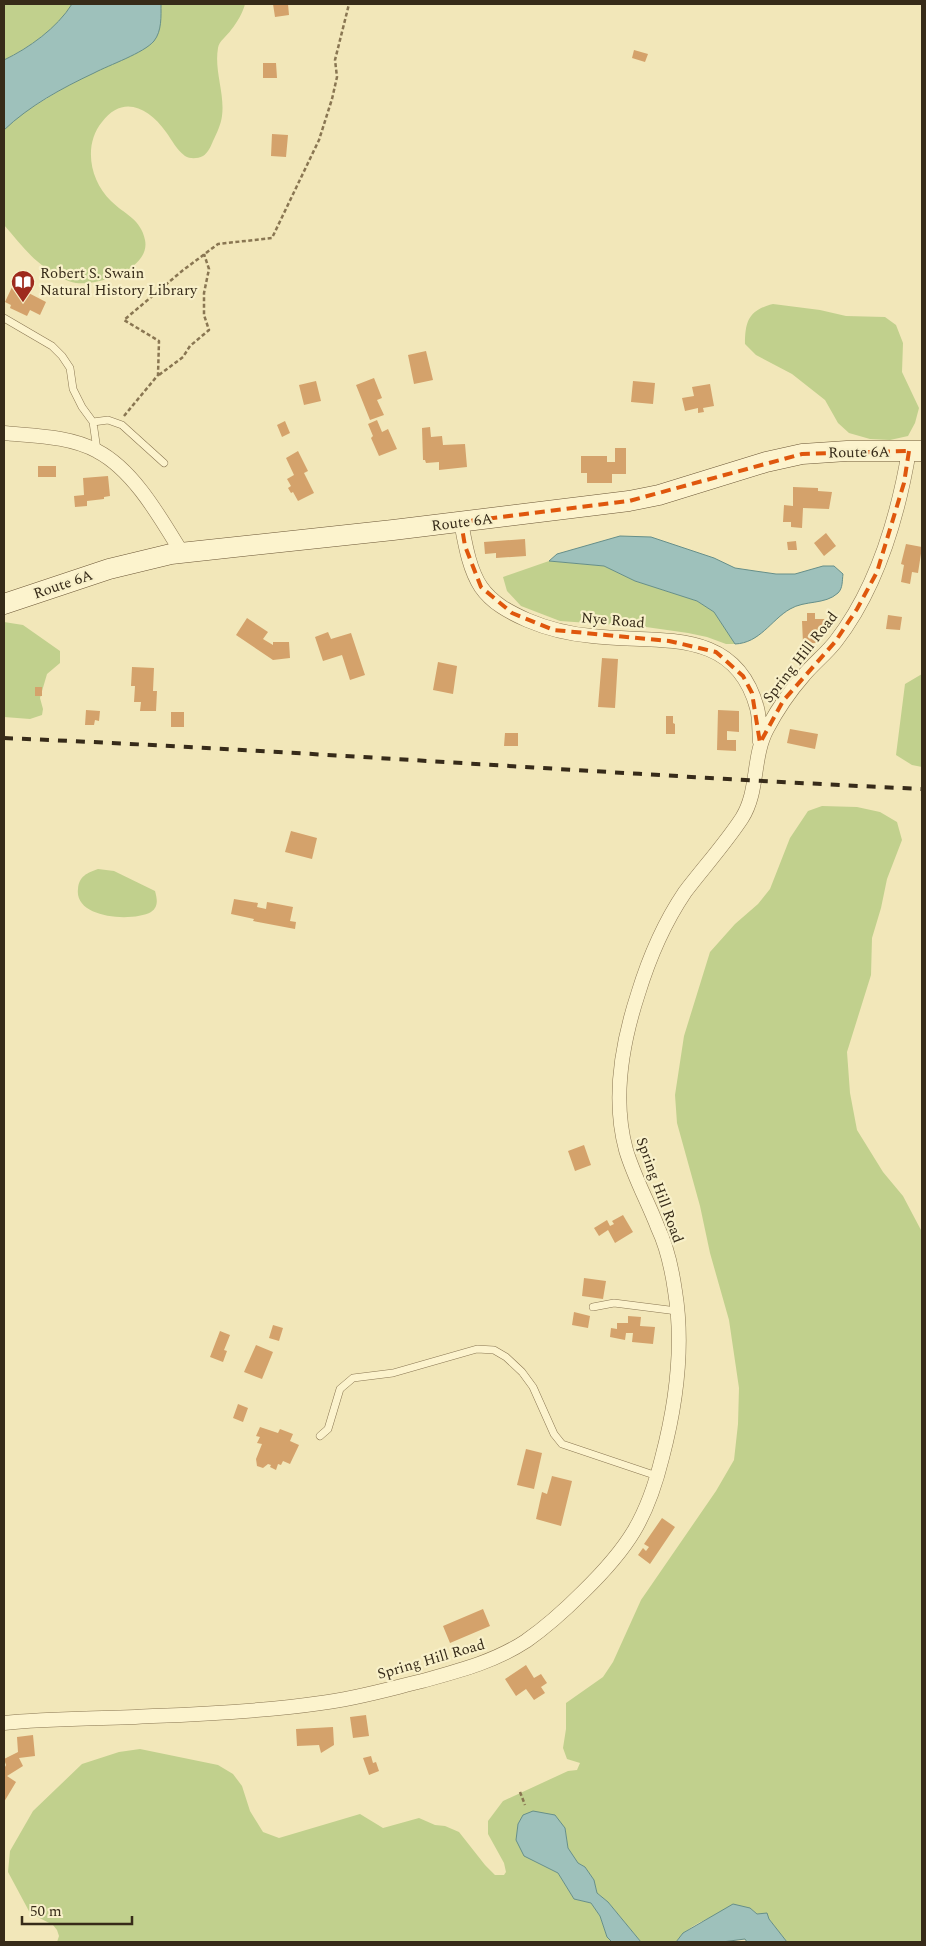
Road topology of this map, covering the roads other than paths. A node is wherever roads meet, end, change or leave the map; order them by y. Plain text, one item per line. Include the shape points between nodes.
1 (4, 318) edge
2 (93, 422) junction
3 (4, 433) edge
4 (97, 450) junction
5 (916, 451) edge
6 (164, 463) dead end
7 (461, 522) junction
8 (182, 552) junction
9 (4, 604) edge
10 (760, 743) junction
11 (593, 1307) dead end
12 (677, 1311) junction
13 (320, 1436) dead end
14 (657, 1476) junction
15 (4, 1722) edge

1 - 2 lane via 52,346 62,356 70,368 73,390
2 - 4 lane
2 - 6 lane via 108,420 122,425
3 - 4 street via 60,439
4 - 8 street via 136,486
5 - 7 main road, Route 6A via 802,454 629,501
5 - 10 street, Spring Hill Road via 877,572 835,642 783,701
7 - 8 main road, Route 6A
7 - 10 street, Nye Road via 465,546 481,587 492,600 512,614 554,630 696,644 729,661 752,693 758,710
8 - 9 main road, Route 6A via 109,569
10 - 12 street, Spring Hill Road via 750,802 743,816 663,928 644,974 621,1065 619,1090 627,1152 660,1231
11 - 12 lane via 614,1303
12 - 14 street, Spring Hill Road via 674,1406
13 - 14 lane via 328,1429 340,1389 353,1378 393,1373 477,1349 494,1350 528,1379 562,1444
14 - 15 street, Spring Hill Road via 640,1522 608,1567 527,1640 477,1666 326,1703 221,1712

